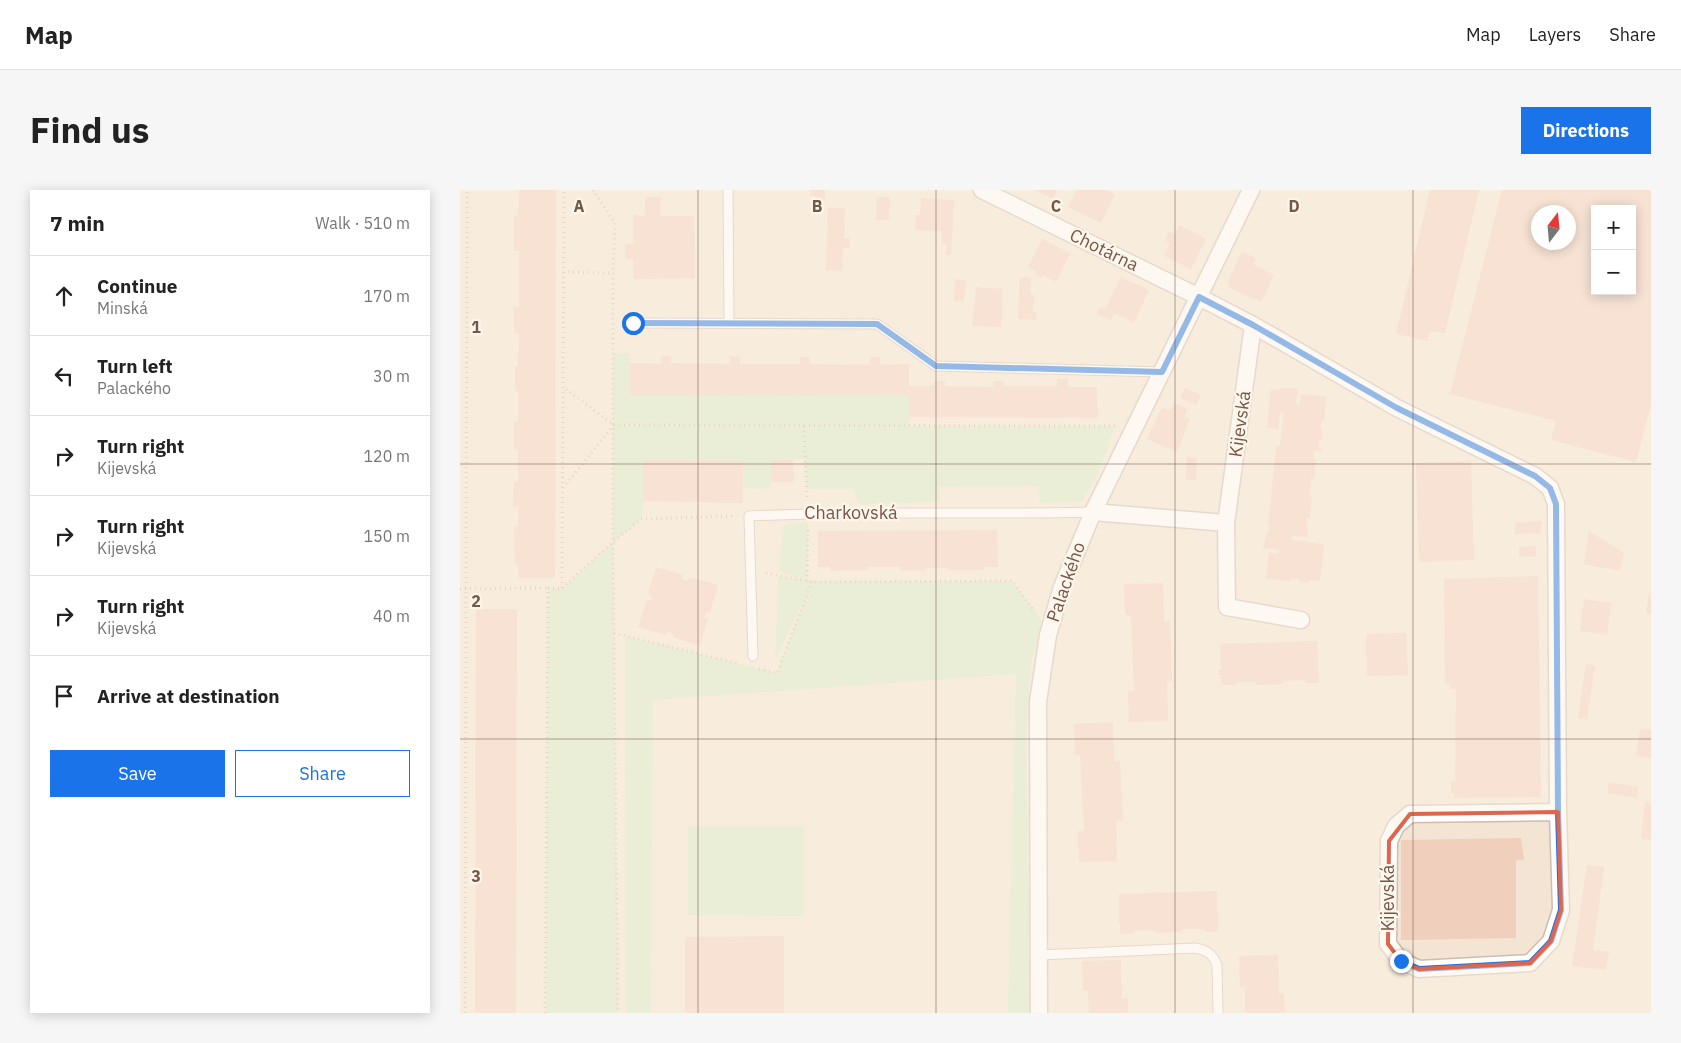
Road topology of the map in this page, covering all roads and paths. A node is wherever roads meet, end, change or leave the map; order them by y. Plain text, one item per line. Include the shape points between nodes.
1 (467, 190) edge
2 (564, 190) edge
3 (593, 190) edge
4 (728, 190) edge
5 (982, 190) edge
6 (1251, 190) edge
7 (563, 272) junction
8 (613, 273) junction
9 (1199, 297) junction
10 (633, 323) dead end
11 (729, 323) junction
12 (1253, 325) junction
13 (1162, 372) junction
14 (563, 388) junction
15 (614, 425) junction
16 (804, 426) junction
17 (1135, 427) junction
18 (562, 489) junction
19 (1093, 512) junction
20 (808, 513) junction
21 (749, 516) junction
22 (1226, 524) junction
23 (613, 542) junction
24 (751, 570) junction
25 (807, 581) junction
26 (812, 582) junction
27 (548, 588) junction
28 (460, 589) edge
29 (466, 589) junction
30 (562, 589) junction
31 (1300, 620) dead end
32 (1049, 630) junction
33 (614, 633) junction
34 (753, 656) dead end
35 (749, 666) dead end
36 (758, 669) dead end
37 (1558, 812) junction
38 (1040, 955) junction
39 (465, 1013) edge
40 (545, 1013) edge
41 (618, 1013) edge
42 (1039, 1013) edge
43 (1218, 1013) edge

1 - 29 path
2 - 7 path
3 - 8 path via 615,223
4 - 11 lane
5 - 9 street, Chotárna
6 - 9 street, Palackého
7 - 8 path
7 - 14 path
8 - 15 path
9 - 12 street, Kijevská
9 - 13 street, Palackého
10 - 11 lane
11 - 13 lane via 877,324 936,366
12 - 22 street, Kijevská
12 - 37 street, Kijevská via 1397,408 1535,476 1550,488 1556,504
13 - 17 street, Palackého
14 - 15 path
14 - 18 path
15 - 16 path
15 - 18 path
15 - 23 path
16 - 17 path
16 - 20 path
17 - 19 street, Palackého
18 - 30 path
19 - 20 lane, Charkovská
19 - 22 street
19 - 32 street, Palackého via 1062,587
20 - 21 lane, Charkovská
20 - 25 path
21 - 23 path via 640,519
21 - 24 lane
22 - 31 street, Kijevská via 1227,607
23 - 30 path
23 - 33 path
24 - 25 path
24 - 34 lane
25 - 26 path
26 - 32 path via 1012,580
26 - 36 path via 777,673
27 - 29 path
27 - 30 path
27 - 40 path
28 - 29 path
29 - 39 path
32 - 38 street, Palackého via 1038,702
33 - 35 path
33 - 41 path
37 - 37 street, Kijevská via 1561,910 1551,941 1530,963 1419,969 1401,961 1388,944 1388,841 1396,826 1410,814
38 - 42 street, Palackého
38 - 43 lane via 1203,950 1215,959 1217,965

